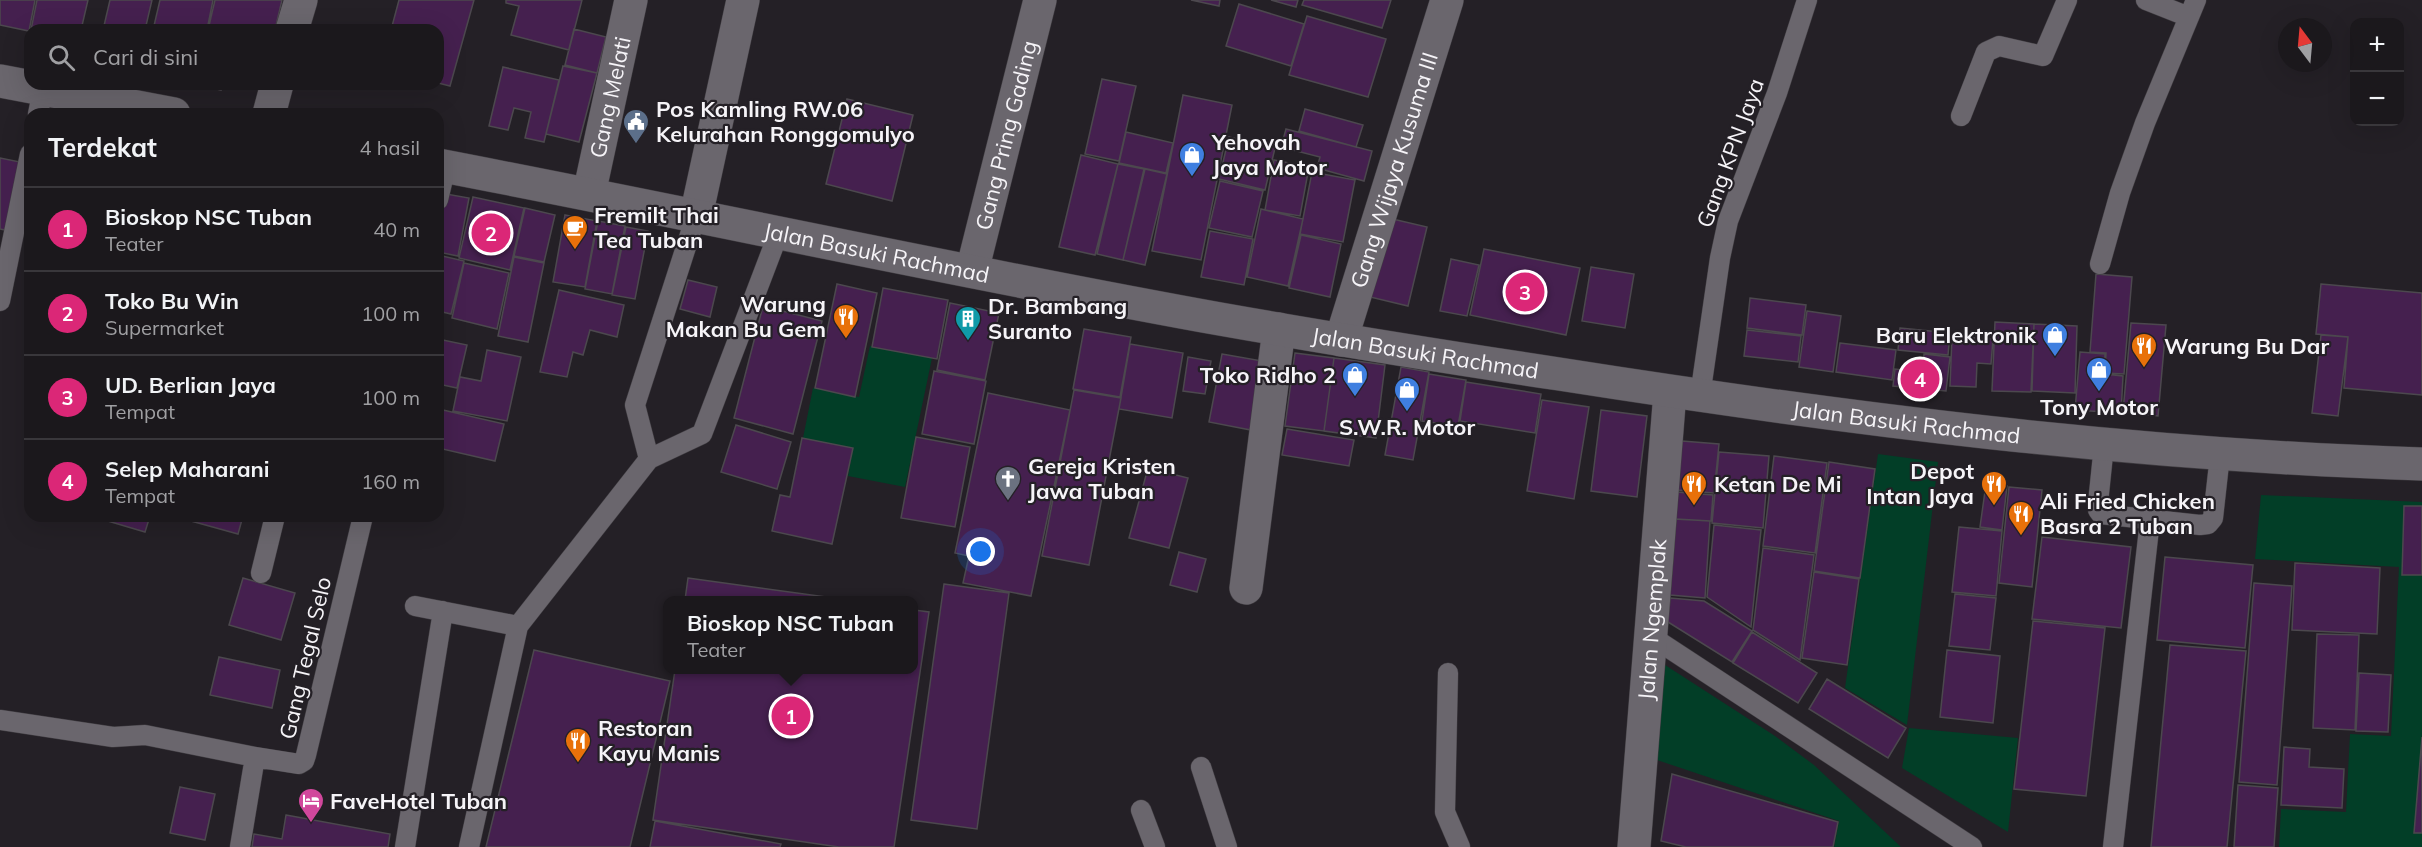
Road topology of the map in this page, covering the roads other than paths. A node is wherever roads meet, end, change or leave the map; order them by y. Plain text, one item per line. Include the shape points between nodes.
1 (301, 0) edge
2 (631, 0) edge
3 (743, 0) edge
4 (1040, 0) edge
5 (1447, 0) edge
6 (1808, 0) edge
7 (2067, 0) edge
8 (2146, 0) edge
9 (2193, 8) edge
10 (294, 24) edge
11 (0, 81) edge
12 (275, 90) edge
13 (41, 102) edge
14 (108, 108) edge
15 (271, 108) edge
16 (1961, 116) dead end
17 (444, 165) edge
18 (24, 183) edge
19 (589, 194) junction
20 (696, 216) junction
21 (779, 232) junction
22 (2100, 264) dead end
23 (972, 271) junction
24 (0, 301) edge
25 (1279, 329) junction
26 (1341, 340) junction
27 (1685, 394) junction
28 (2104, 445) junction
29 (2220, 455) junction
30 (649, 459) junction
31 (2422, 464) edge
32 (2150, 520) junction
33 (274, 522) edge
34 (362, 522) edge
35 (261, 573) dead end
36 (1246, 588) dead end
37 (415, 606) dead end
38 (443, 611) junction
39 (518, 626) junction
40 (1649, 634) junction
41 (1448, 673) dead end
42 (0, 720) edge
43 (255, 757) junction
44 (1201, 767) dead end
45 (1141, 810) dead end
46 (240, 847) edge
47 (405, 847) edge
48 (469, 847) edge
49 (1155, 847) edge
50 (1227, 847) edge
51 (1460, 847) edge
52 (1634, 847) edge
53 (1972, 847) edge
54 (2113, 847) edge

1 - 10 main road
2 - 19 main road, Gang Melati
3 - 20 main road
4 - 23 main road, Gang Pring Gading
5 - 26 main road, Gang Wijaya Kusuma III
6 - 27 lane, Gang KPN Jaya via 1728,221
7 - 16 lane via 2043,56 1999,46 1986,52
8 - 9 lane
9 - 22 lane via 2145,123
11 - 13 main road
12 - 15 main road
13 - 14 main road
17 - 19 main road, Jalan Basuki Rachmad
18 - 24 lane
19 - 20 main road, Jalan Basuki Rachmad
20 - 21 main road, Jalan Basuki Rachmad
20 - 30 lane via 635,405
21 - 23 main road, Jalan Basuki Rachmad
21 - 30 lane via 702,434
23 - 25 main road, Jalan Basuki Rachmad
25 - 26 main road, Jalan Basuki Rachmad
25 - 36 main road
26 - 27 main road, Jalan Basuki Rachmad
27 - 28 main road, Jalan Basuki Rachmad via 1892,423
27 - 40 main road, Jalan Ngemplak
28 - 29 main road, Jalan Basuki Rachmad
28 - 32 lane via 2098,510 2104,515
29 - 31 main road, Jalan Basuki Rachmad
29 - 32 lane via 2211,523
30 - 39 lane
32 - 54 lane
33 - 35 lane
34 - 43 lane, Gang Tegal Selo via 304,761 296,765
37 - 38 lane
38 - 39 lane
38 - 47 lane
39 - 48 lane
40 - 52 main road, Jalan Ngemplak
40 - 53 lane
41 - 51 lane via 1445,812
42 - 43 lane, Gang Tegal Selo via 113,737 145,735
43 - 46 lane
44 - 50 lane
45 - 49 lane

